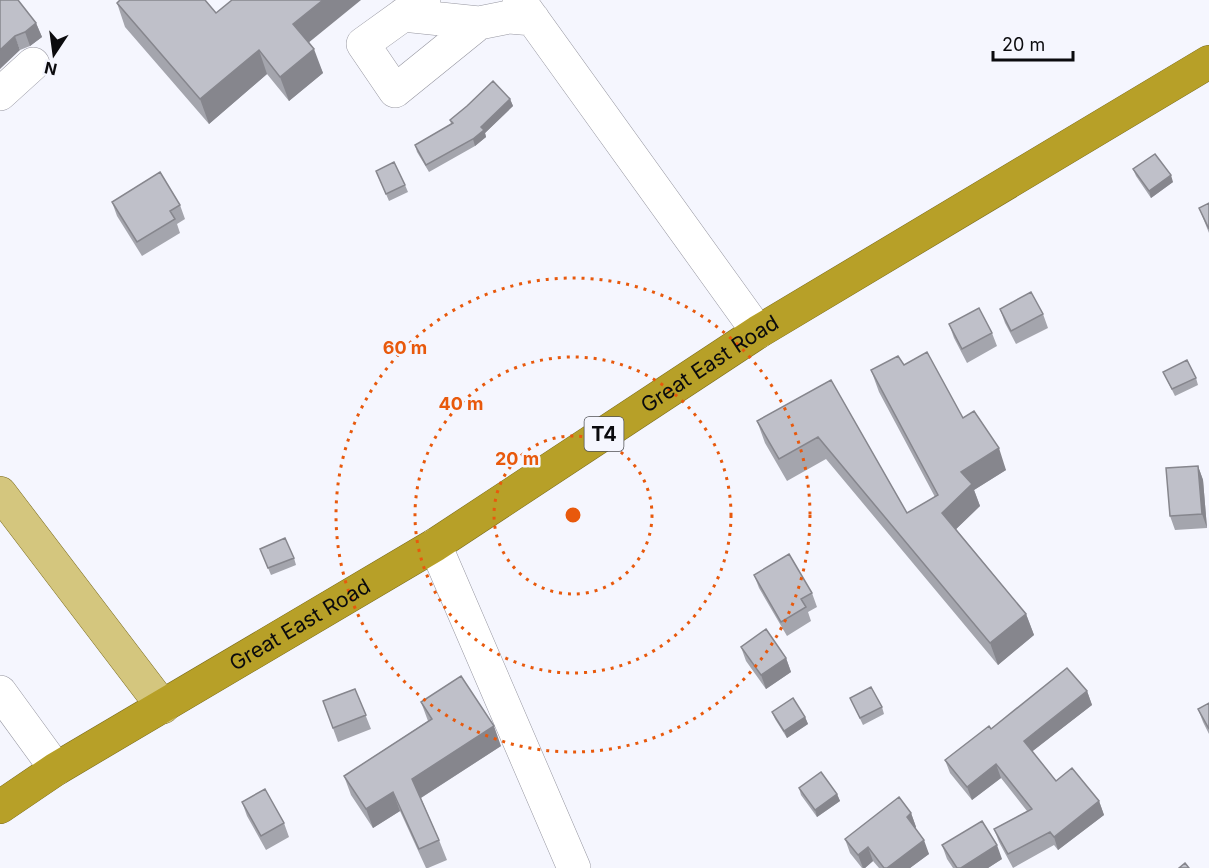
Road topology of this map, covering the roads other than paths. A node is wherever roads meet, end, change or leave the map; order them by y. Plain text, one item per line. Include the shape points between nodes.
1 (413, 8) edge
2 (526, 9) edge
3 (478, 23) junction
4 (1209, 62) edge
5 (33, 64) dead end
6 (0, 94) edge
7 (758, 332) junction
8 (0, 493) edge
9 (435, 545) junction
10 (0, 692) edge
11 (163, 707) junction
12 (56, 769) junction
13 (0, 807) edge
14 (574, 868) edge

1 - 3 street
1 - 3 street via 363,44 395,91
2 - 3 street
2 - 7 street
4 - 7 highway, Great East Road / T4
5 - 6 street
7 - 9 highway, Great East Road / T4
8 - 11 main road
9 - 11 highway, Great East Road / T4
9 - 14 street
10 - 12 street
11 - 12 highway, Great East Road / T4
12 - 13 highway, Great East Road / T4

